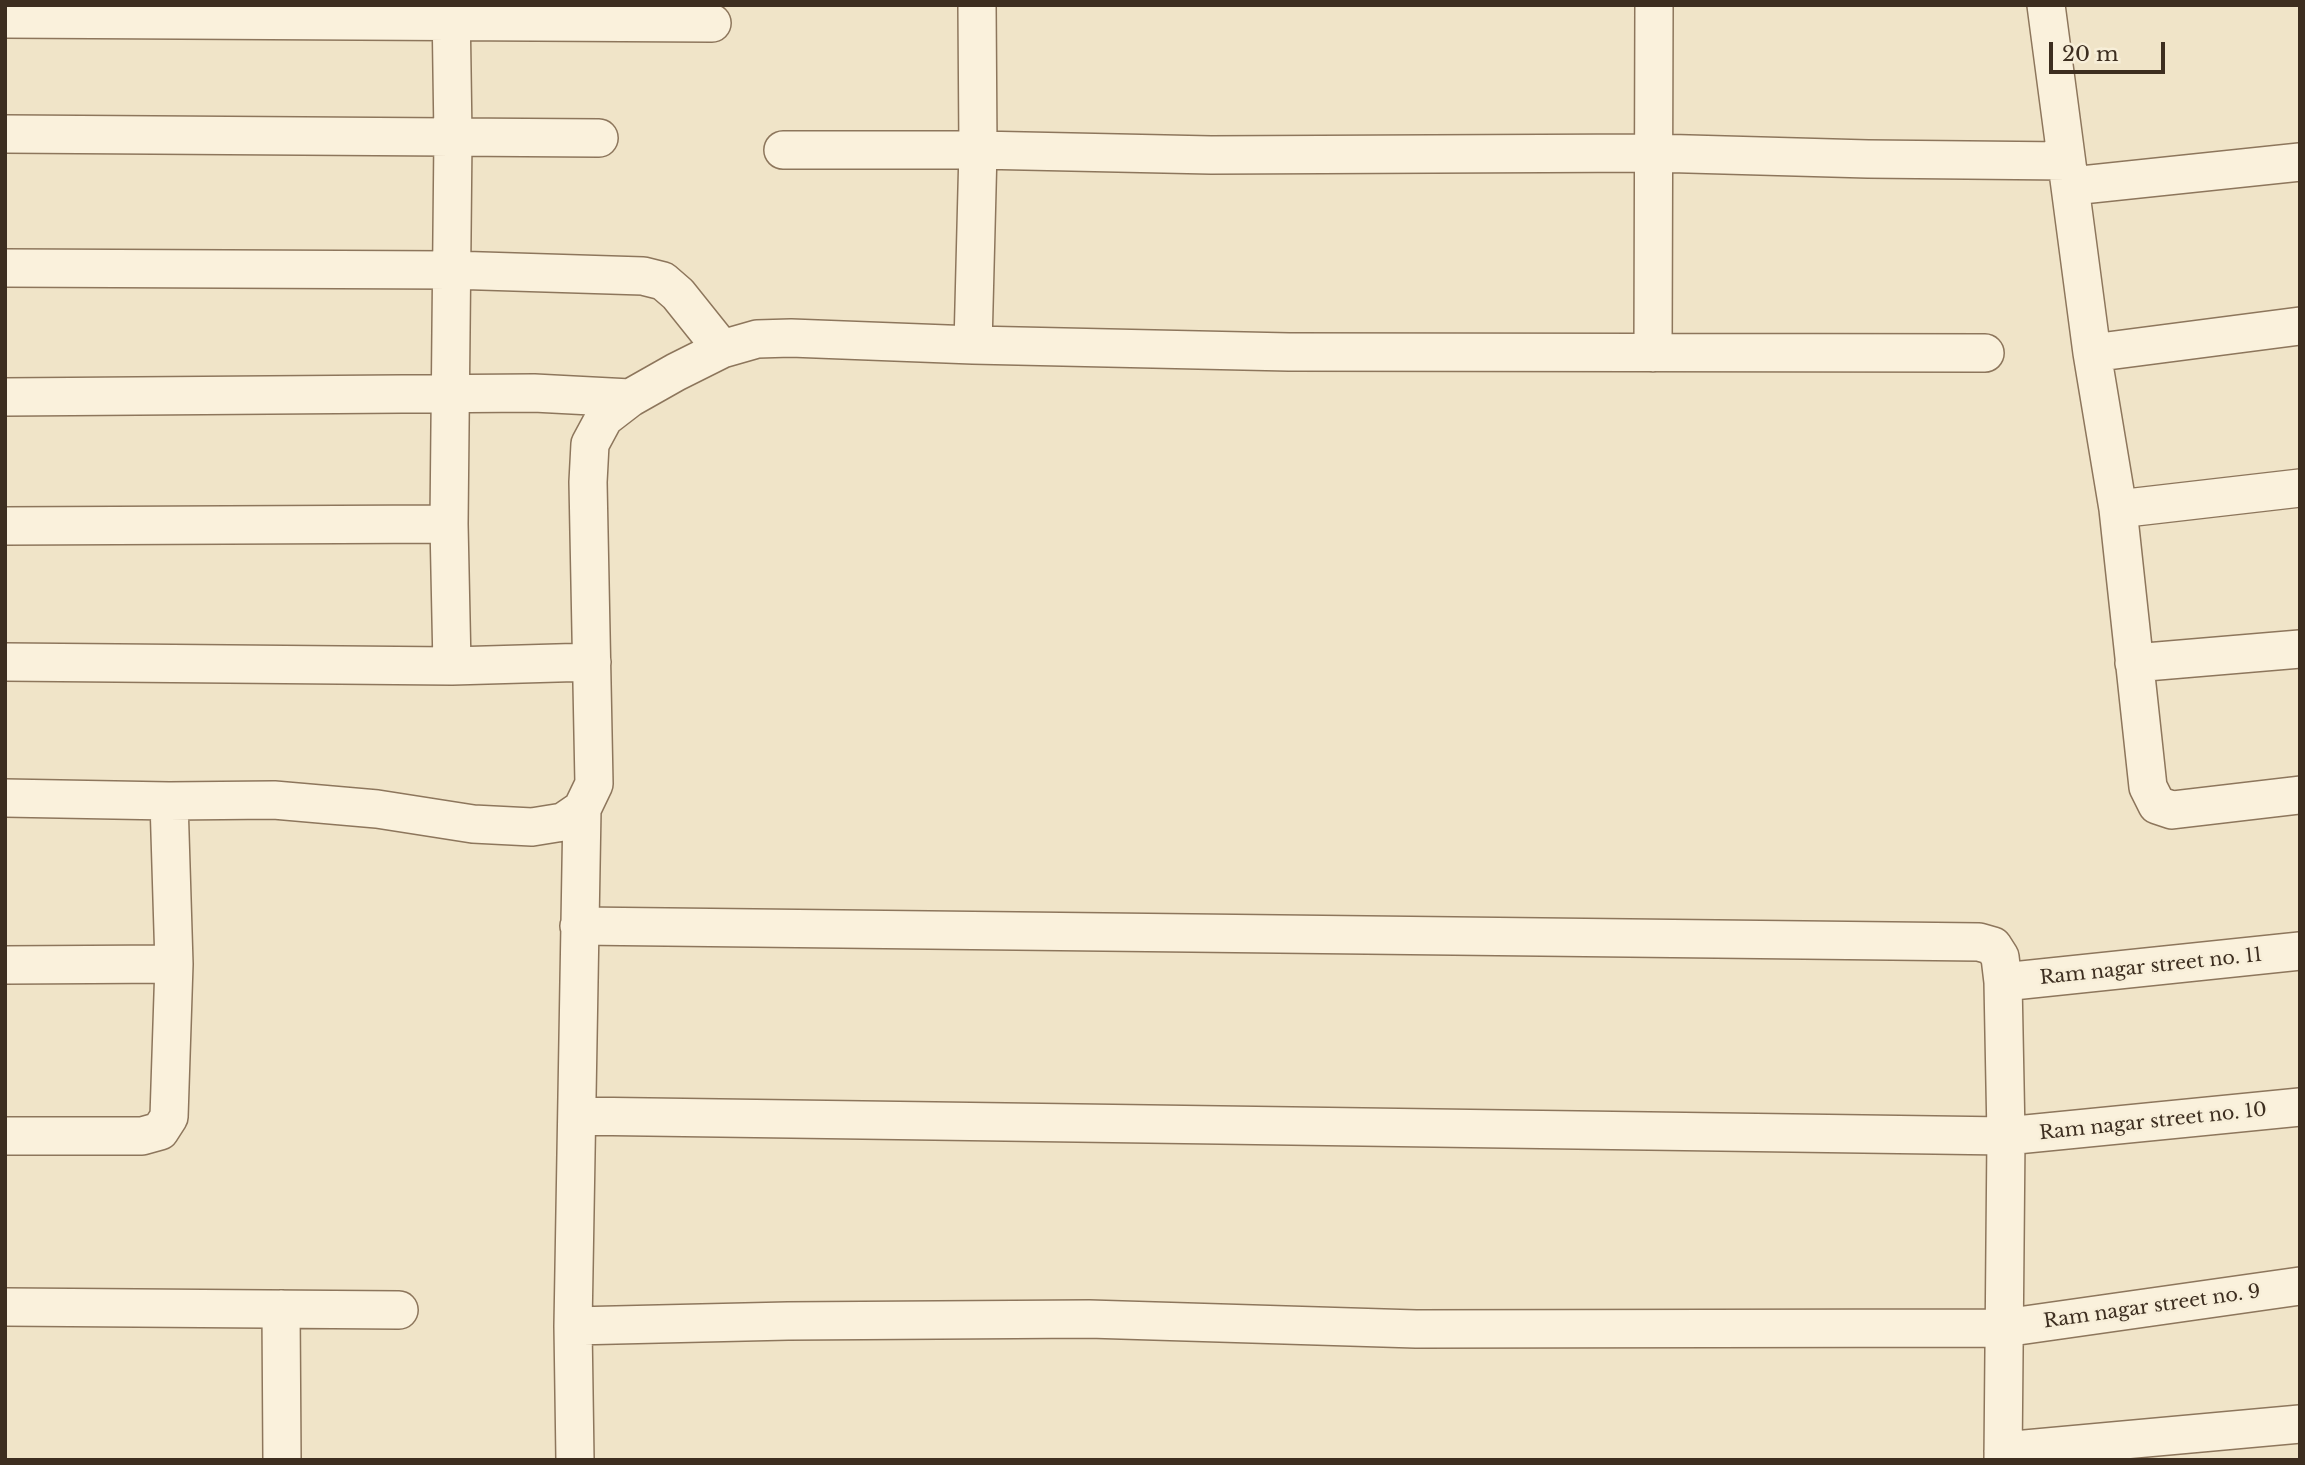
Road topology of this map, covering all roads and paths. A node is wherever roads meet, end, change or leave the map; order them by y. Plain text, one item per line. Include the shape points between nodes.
1 (977, 5) edge
2 (1654, 5) edge
3 (2046, 5) edge
4 (452, 13) edge
5 (5, 19) edge
6 (712, 23) dead end
7 (5, 134) edge
8 (453, 137) junction
9 (599, 138) dead end
10 (783, 150) dead end
11 (978, 150) junction
12 (1653, 153) junction
13 (2300, 162) edge
14 (2069, 174) junction
15 (5, 268) edge
16 (450, 270) junction
17 (2300, 326) edge
18 (973, 345) junction
19 (722, 349) junction
20 (1653, 353) junction
21 (1985, 353) dead end
22 (2092, 353) junction
23 (449, 394) junction
24 (5, 397) edge
25 (631, 398) junction
26 (2300, 488) edge
27 (2118, 509) junction
28 (449, 524) junction
29 (5, 526) edge
30 (2300, 649) edge
31 (5, 662) edge
32 (592, 662) junction
33 (2134, 663) junction
34 (452, 666) junction
35 (2300, 795) edge
36 (5, 798) edge
37 (169, 801) junction
38 (582, 809) junction
39 (579, 926) junction
40 (2300, 951) edge
41 (174, 964) junction
42 (5, 965) edge
43 (2003, 982) junction
44 (2300, 1107) edge
45 (577, 1116) junction
46 (5, 1136) edge
47 (2006, 1136) junction
48 (2300, 1286) edge
49 (5, 1307) edge
50 (281, 1309) junction
51 (399, 1310) dead end
52 (573, 1326) junction
53 (2004, 1328) junction
54 (2300, 1423) edge
55 (2003, 1455) edge
56 (282, 1460) edge
57 (575, 1460) edge

1 - 11 street
2 - 12 street
3 - 14 street
4 - 5 street
4 - 6 street
4 - 8 street
7 - 8 street
8 - 9 street
8 - 16 street
10 - 11 street
11 - 12 street via 1239,155
11 - 18 street
12 - 14 street
12 - 20 street
13 - 14 street
14 - 22 street
15 - 16 street
16 - 19 street via 643,276 663,281
16 - 23 street
17 - 22 street
18 - 19 street via 791,338 757,339
18 - 20 street
19 - 25 street
20 - 21 street
22 - 27 street
23 - 24 street
23 - 25 street
23 - 28 street
25 - 32 street via 604,418 590,444
26 - 27 street
27 - 33 street
28 - 29 street
28 - 34 street
30 - 33 street
31 - 34 street
32 - 34 street
32 - 38 street via 594,784
33 - 35 street via 2148,787 2157,805 2172,810
36 - 37 street
37 - 38 street via 274,800 533,827 563,822
37 - 41 street
38 - 39 street
39 - 43 street via 1979,942 1993,946 2000,957
39 - 45 street
40 - 43 street, Ram nagar street no. 11
41 - 42 street
41 - 46 street via 171,1099 169,1117 160,1131 142,1136
43 - 47 street
44 - 47 street, Ram nagar street no. 10
45 - 47 street, Ram nagar street no. 10
45 - 52 street
47 - 53 street
48 - 53 street, Ram nagar street no. 9
49 - 50 street
50 - 51 street
50 - 56 street
52 - 53 street, Ram nagar street no. 9 via 1089,1319 1416,1329
52 - 57 street
53 - 55 street
54 - 55 street

